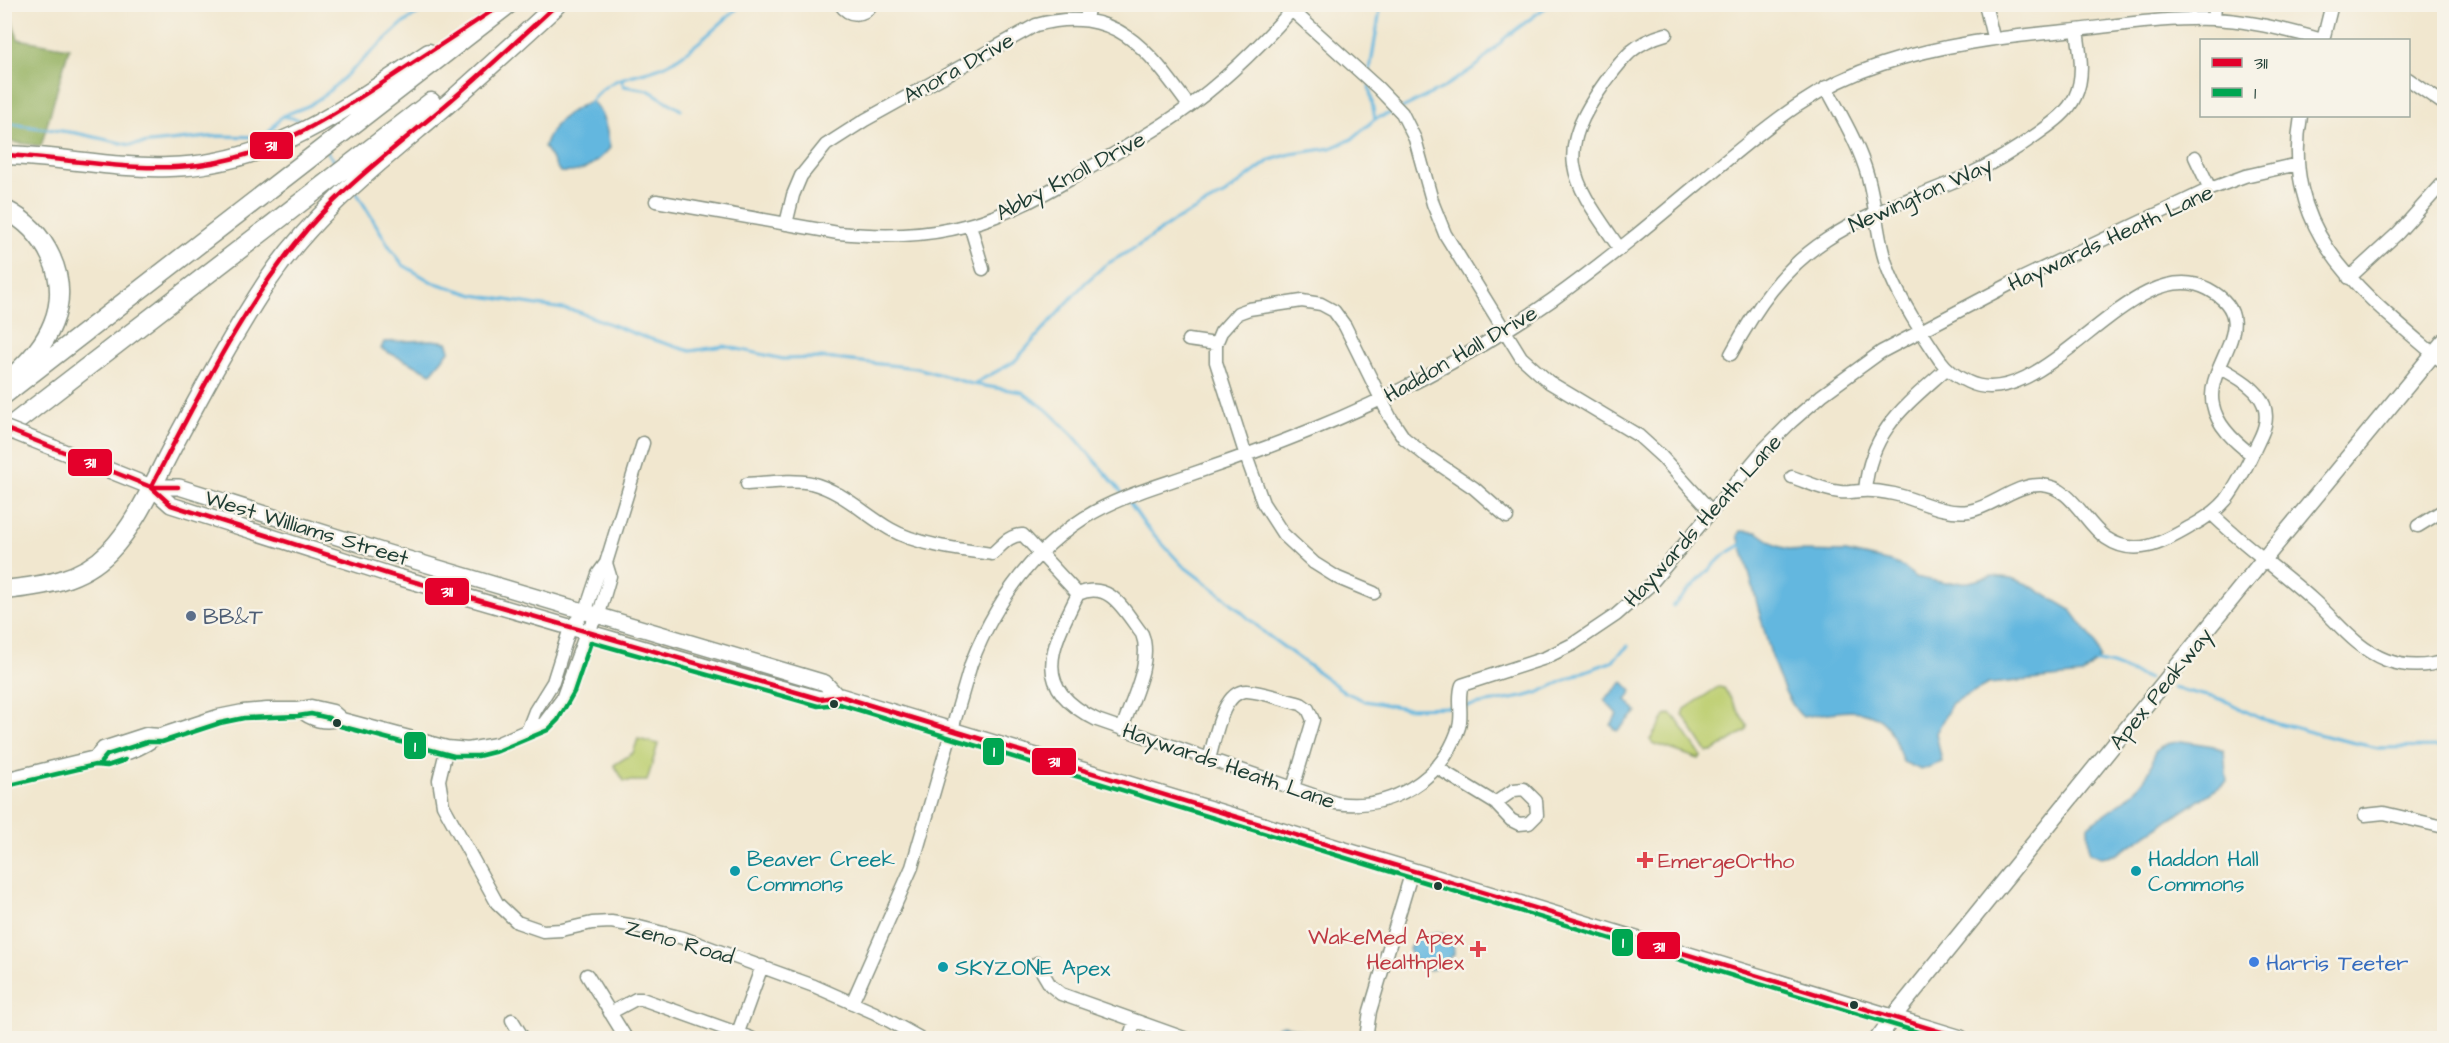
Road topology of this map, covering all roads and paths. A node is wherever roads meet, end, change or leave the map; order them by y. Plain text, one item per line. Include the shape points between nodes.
1 (503, 4) edge
2 (509, 4) edge
3 (557, 4) edge
4 (840, 4) edge
5 (872, 4) edge
6 (1089, 4) edge
7 (1985, 4) edge
8 (2215, 4) edge
9 (2332, 4) edge
10 (1291, 6) edge
11 (1086, 19) junction
12 (2214, 19) junction
13 (2077, 30) junction
14 (1666, 34) dead end
15 (1993, 38) junction
16 (2318, 39) edge
17 (2322, 39) edge
18 (2410, 80) edge
19 (1826, 87) junction
20 (2445, 104) edge
21 (1189, 106) junction
22 (2301, 117) edge
23 (4, 155) edge
24 (2195, 157) dead end
25 (2298, 164) junction
26 (2445, 182) edge
27 (2210, 189) junction
28 (656, 201) dead end
29 (4, 209) edge
30 (1874, 214) junction
31 (786, 224) junction
32 (970, 225) junction
33 (1620, 249) junction
34 (983, 269) dead end
35 (2349, 278) junction
36 (1920, 330) junction
37 (1503, 331) junction
38 (1188, 340) dead end
39 (2445, 341) edge
40 (1216, 344) junction
41 (1731, 354) dead end
42 (2439, 358) edge
43 (2221, 368) junction
44 (1946, 369) junction
45 (4, 385) edge
46 (4, 395) edge
47 (1380, 399) junction
48 (4, 430) edge
49 (642, 443) dead end
50 (2251, 454) junction
51 (1245, 456) junction
52 (1792, 477) dead end
53 (747, 484) dead end
54 (152, 487) junction
55 (1865, 490) junction
56 (2445, 510) edge
57 (1711, 511) junction
58 (2212, 514) junction
59 (1507, 517) dead end
60 (2418, 526) dead end
61 (1040, 555) junction
62 (2264, 559) junction
63 (4, 590) edge
64 (1374, 593) dead end
65 (1078, 594) junction
66 (592, 612) junction
67 (570, 628) junction
68 (586, 633) junction
69 (2445, 661) edge
70 (836, 695) junction
71 (528, 729) junction
72 (951, 729) junction
73 (1122, 729) junction
74 (447, 747) junction
75 (1209, 759) junction
76 (1436, 767) junction
77 (4, 779) edge
78 (1293, 788) junction
79 (1495, 803) dead end
80 (2365, 815) dead end
81 (2445, 827) edge
82 (1412, 871) junction
83 (1037, 963) dead end
84 (762, 966) junction
85 (587, 975) dead end
86 (852, 1003) junction
87 (610, 1013) junction
88 (1893, 1018) junction
89 (512, 1020) dead end
90 (1135, 1021) junction
91 (738, 1036) edge
92 (523, 1038) edge
93 (626, 1038) edge
94 (751, 1038) edge
95 (920, 1038) edge
96 (1129, 1038) edge
97 (1184, 1038) edge
98 (1366, 1038) edge
99 (1878, 1038) edge
100 (1961, 1038) edge

1 - 23 highway via 330,118 264,150 201,165 169,167
2 - 46 highway
3 - 48 highway
3 - 54 highway via 364,174 295,243 233,337
4 - 5 street via 857,15
6 - 11 street
7 - 15 street
8 - 12 street
9 - 17 street
10 - 21 street, Abby Knoll Drive via 1244,59
10 - 37 street via 1402,113 1415,139 1445,234
11 - 21 street, Anora Drive via 1118,30 1142,47
11 - 31 street, Anora Drive via 1050,21 1022,31 838,136 817,154 801,176
12 - 13 street, Haddon Hall Drive
12 - 16 street, Haddon Hall Drive
13 - 15 street, Haddon Hall Drive
13 - 30 street, Newington Way via 2082,73 2076,96 2064,113 2002,157
14 - 33 street via 1645,40 1628,54 1587,108 1575,141 1578,183
15 - 19 street, Haddon Hall Drive via 1880,65
18 - 20 street
19 - 30 street via 1861,156
19 - 33 street, Haddon Hall Drive via 1770,123
21 - 32 street, Abby Knoll Drive via 1029,202
22 - 25 street
24 - 27 street
25 - 27 street, Haywards Heath Lane
25 - 35 street via 2317,231
26 - 35 street
27 - 36 street, Haywards Heath Lane
28 - 31 street, Abby Knoll Drive
29 - 45 highway via 41,238 51,255 59,289 53,322 43,342
30 - 36 street via 1890,273
30 - 41 street, Newington Way via 1825,240 1794,265 1762,302
31 - 32 street, Abby Knoll Drive via 838,233 892,236
32 - 34 street
33 - 37 street, Haddon Hall Drive
35 - 42 street
36 - 44 street
36 - 57 street, Haywards Heath Lane via 1855,370 1806,408 1764,449
37 - 47 street, Haddon Hall Drive
37 - 57 street via 1540,376 1638,436
38 - 40 street
39 - 42 main road, Apex Peakway
40 - 47 street via 1229,320 1249,309 1302,301 1321,304 1334,311 1345,326
40 - 51 street via 1216,362
42 - 62 main road, Apex Peakway
43 - 44 street via 2234,328 2231,311 2215,293 2191,284 2158,289 2133,300 2037,372 2009,385 1979,387
43 - 50 street via 2212,391 2215,412 2232,438
43 - 50 street via 2251,385 2264,403 2265,424
44 - 55 street via 1886,426 1870,460
47 - 51 street, Haddon Hall Drive
47 - 59 street via 1412,445 1474,488
48 - 54 main road, bridge
49 - 66 street via 606,563 598,574
50 - 58 street via 2228,498
51 - 61 street, Haddon Hall Drive via 1118,500 1069,528
51 - 64 street via 1268,512 1293,544 1325,571
52 - 55 street via 1836,492
53 - 61 street via 813,484 842,496 891,530 948,548 992,554 1009,538 1023,535
54 - 63 highway via 122,537 92,567 50,584
54 - 66 main road, West Williams Street via 179,487
54 - 67 main road, West Williams Street via 171,505
55 - 58 street via 1959,512 2023,488 2043,485 2069,498 2104,537 2127,547 2156,546
56 - 60 street
57 - 76 street, Haywards Heath Lane via 1649,586 1600,627 1545,658 1462,685 1459,727
58 - 62 street
61 - 65 street
61 - 72 street, Haddon Hall Drive via 1012,584 994,613 970,664
62 - 69 street via 2368,651 2405,665
62 - 88 main road, Apex Peakway
65 - 73 street, Haywards Heath Lane via 1053,648 1054,676 1075,708
65 - 73 street via 1097,589 1108,593 1145,642 1143,666
66 - 67 street
66 - 68 street
66 - 70 main road, West Williams Street via 825,683
67 - 68 main road, West Williams Street
67 - 71 street via 553,682
68 - 70 main road, West Williams Street via 820,699
68 - 71 street via 562,699 544,723
70 - 72 main road, West Williams Street
71 - 74 street via 486,747
72 - 82 main road, West Williams Street
72 - 86 street, Haddon Hall Drive via 912,867
73 - 75 street, Haywards Heath Lane
74 - 77 street via 342,719 333,711 311,706 267,708 230,713 160,735 146,734 103,748 95,757
74 - 84 street, Zeno Road via 439,780 443,805 497,903 517,922 543,931 602,922 635,926
75 - 78 street, Haywards Heath Lane
75 - 78 street via 1225,706 1232,696 1246,691 1301,704 1313,720
76 - 78 street, Haywards Heath Lane via 1407,791 1369,805 1336,803
76 - 79 street
80 - 81 street via 2384,813
82 - 88 main road, West Williams Street
82 - 98 street via 1370,1011
83 - 90 street via 1050,986 1061,994
84 - 86 street, Zeno Road
84 - 91 street
85 - 87 street
86 - 95 street, Zeno Road
87 - 91 street via 642,999
87 - 93 street
88 - 99 main road, Apex Peakway
88 - 100 main road, West Williams Street
89 - 92 street
90 - 96 street
90 - 97 street
91 - 94 street

